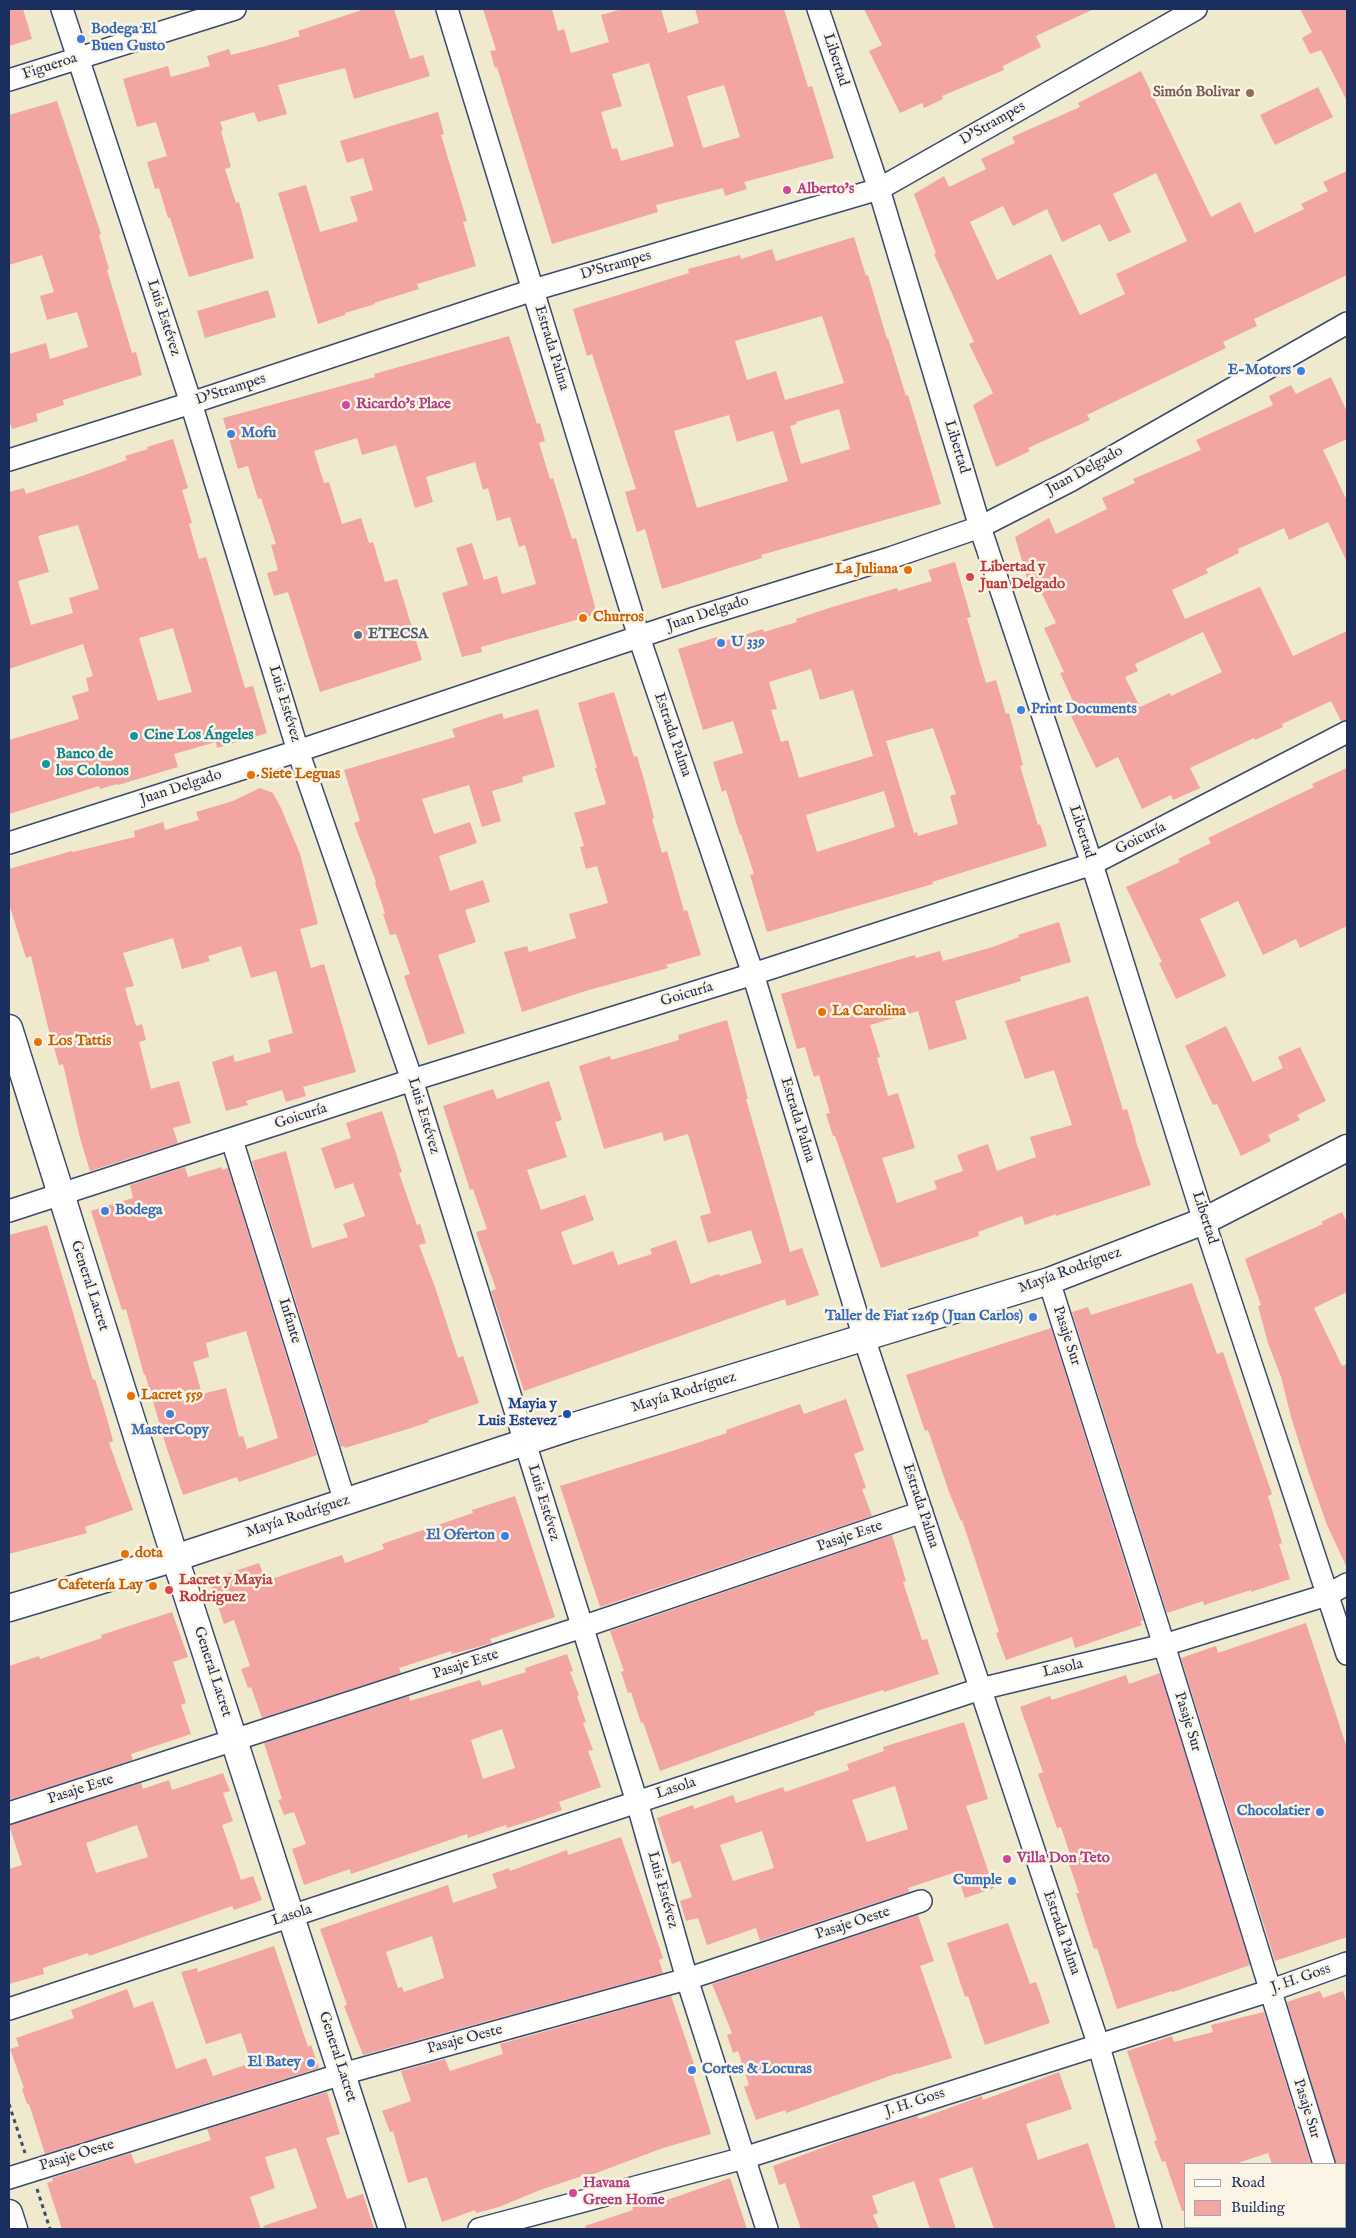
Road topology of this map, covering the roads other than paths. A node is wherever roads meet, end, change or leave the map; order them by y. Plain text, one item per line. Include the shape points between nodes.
1 (62, 9) edge
2 (235, 9) edge
3 (447, 9) edge
4 (818, 9) edge
5 (1196, 9) edge
6 (78, 58) junction
7 (9, 80) edge
8 (878, 189) junction
9 (533, 290) junction
10 (1347, 323) edge
11 (191, 403) junction
12 (9, 460) edge
13 (980, 527) junction
14 (638, 637) junction
15 (1347, 732) edge
16 (298, 751) junction
17 (9, 843) edge
18 (1092, 864) junction
19 (753, 974) junction
20 (9, 1028) edge
21 (412, 1080) junction
22 (232, 1140) junction
23 (1347, 1148) edge
24 (60, 1195) junction
25 (9, 1212) edge
26 (1204, 1221) junction
27 (1048, 1281) junction
28 (864, 1338) junction
29 (524, 1442) junction
30 (345, 1502) junction
31 (922, 1512) junction
32 (175, 1558) junction
33 (1347, 1584) edge
34 (1327, 1595) junction
35 (9, 1608) edge
36 (582, 1627) junction
37 (1164, 1645) junction
38 (1347, 1654) edge
39 (980, 1689) junction
40 (234, 1740) junction
41 (637, 1802) junction
42 (9, 1813) edge
43 (921, 1901) dead end
44 (291, 1916) junction
45 (1347, 1963) edge
46 (688, 1979) junction
47 (1269, 1990) junction
48 (9, 2009) edge
49 (1098, 2043) junction
50 (342, 2074) junction
51 (744, 2158) junction
52 (1324, 2163) edge
53 (9, 2178) edge
54 (9, 2213) edge
55 (14, 2229) edge
56 (392, 2229) edge
57 (479, 2229) edge
58 (767, 2229) edge
59 (1151, 2229) edge

1 - 6 street, Luis Estévez
2 - 6 street, Figueroa
3 - 9 street, Estrada Palma
4 - 8 street, Libertad
5 - 8 street, D'Strampes
6 - 7 street, Figueroa
6 - 11 street, Luis Estévez
8 - 9 street, D'Strampes
8 - 13 street, Libertad
9 - 11 street, D'Strampes
9 - 14 street, Estrada Palma
10 - 13 street, Juan Delgado via 1070,481
11 - 12 street, D'Strampes
11 - 16 street, Luis Estévez
13 - 14 street, Juan Delgado
13 - 18 street, Libertad
14 - 16 street, Juan Delgado
14 - 19 street, Estrada Palma
15 - 18 street, Goicuría
16 - 17 street, Juan Delgado
16 - 21 street, Luis Estévez
18 - 19 street, Goicuría
18 - 26 street, Libertad
19 - 21 street, Goicuría
19 - 28 street, Estrada Palma
20 - 24 main road, General Lacret
21 - 22 street, Goicuría
21 - 29 street, Luis Estévez
22 - 24 street, Goicuría
22 - 30 street, Infante
23 - 26 main road, Mayía Rodríguez
24 - 25 street, Goicuría
24 - 32 main road, General Lacret
26 - 27 main road, Mayía Rodríguez
26 - 34 street, Libertad
27 - 28 main road, Mayía Rodríguez
27 - 37 street, Pasaje Sur
28 - 29 main road, Mayía Rodríguez
28 - 31 street, Estrada Palma
29 - 30 main road, Mayía Rodríguez
29 - 36 street, Luis Estévez
30 - 32 main road, Mayía Rodríguez
31 - 36 street, Pasaje Este
31 - 39 street, Estrada Palma
32 - 35 main road, Mayía Rodríguez
32 - 40 main road, General Lacret
33 - 34 street, Lasola
34 - 37 street, Lasola
34 - 38 street, Libertad
36 - 40 street, Pasaje Este
36 - 41 street, Luis Estévez
37 - 39 street, Lasola
37 - 47 street, Pasaje Sur
39 - 41 street, Lasola
39 - 49 street, Estrada Palma
40 - 42 street, Pasaje Este
40 - 44 main road, General Lacret
41 - 44 street, Lasola
41 - 46 street, Luis Estévez
43 - 46 street, Pasaje Oeste
44 - 48 street, Lasola
44 - 50 main road, General Lacret
45 - 47 street, J. H. Goss
46 - 50 street, Pasaje Oeste
46 - 51 street, Luis Estévez
47 - 49 street, J. H. Goss
47 - 52 street, Pasaje Sur
49 - 51 street, J. H. Goss
49 - 59 street, Estrada Palma
50 - 53 street, Pasaje Oeste
50 - 56 main road, General Lacret
51 - 57 street, J. H. Goss
51 - 58 street, Luis Estévez
54 - 55 main road

